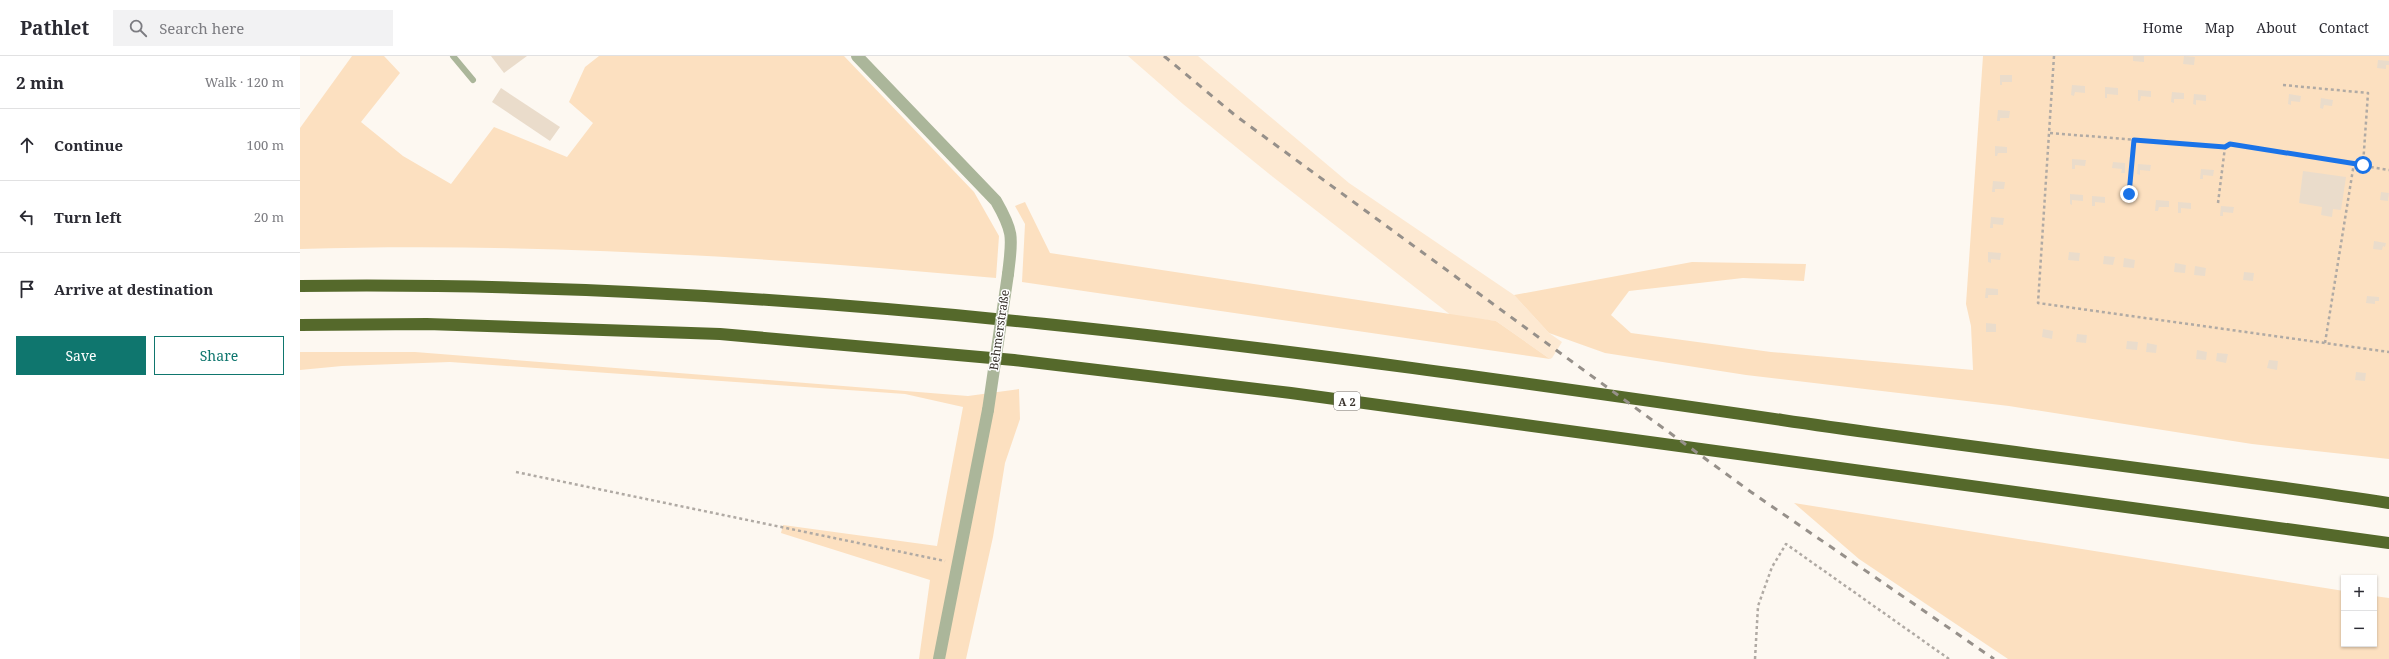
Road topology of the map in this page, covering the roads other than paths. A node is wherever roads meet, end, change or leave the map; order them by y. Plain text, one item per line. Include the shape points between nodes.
1 (453, 56) edge
2 (857, 56) edge
3 (473, 80) dead end
4 (300, 286) edge
5 (300, 325) edge
6 (2389, 502) edge
7 (2389, 543) edge
8 (939, 659) edge

1 - 3 lane
2 - 8 street, Behmerstraße, bridge via 996,201 1006,219 1012,238 988,410
4 - 6 highway via 432,284 726,296 984,317 1291,353
5 - 7 highway, A 2 via 427,324 720,334 1014,360 1299,394

